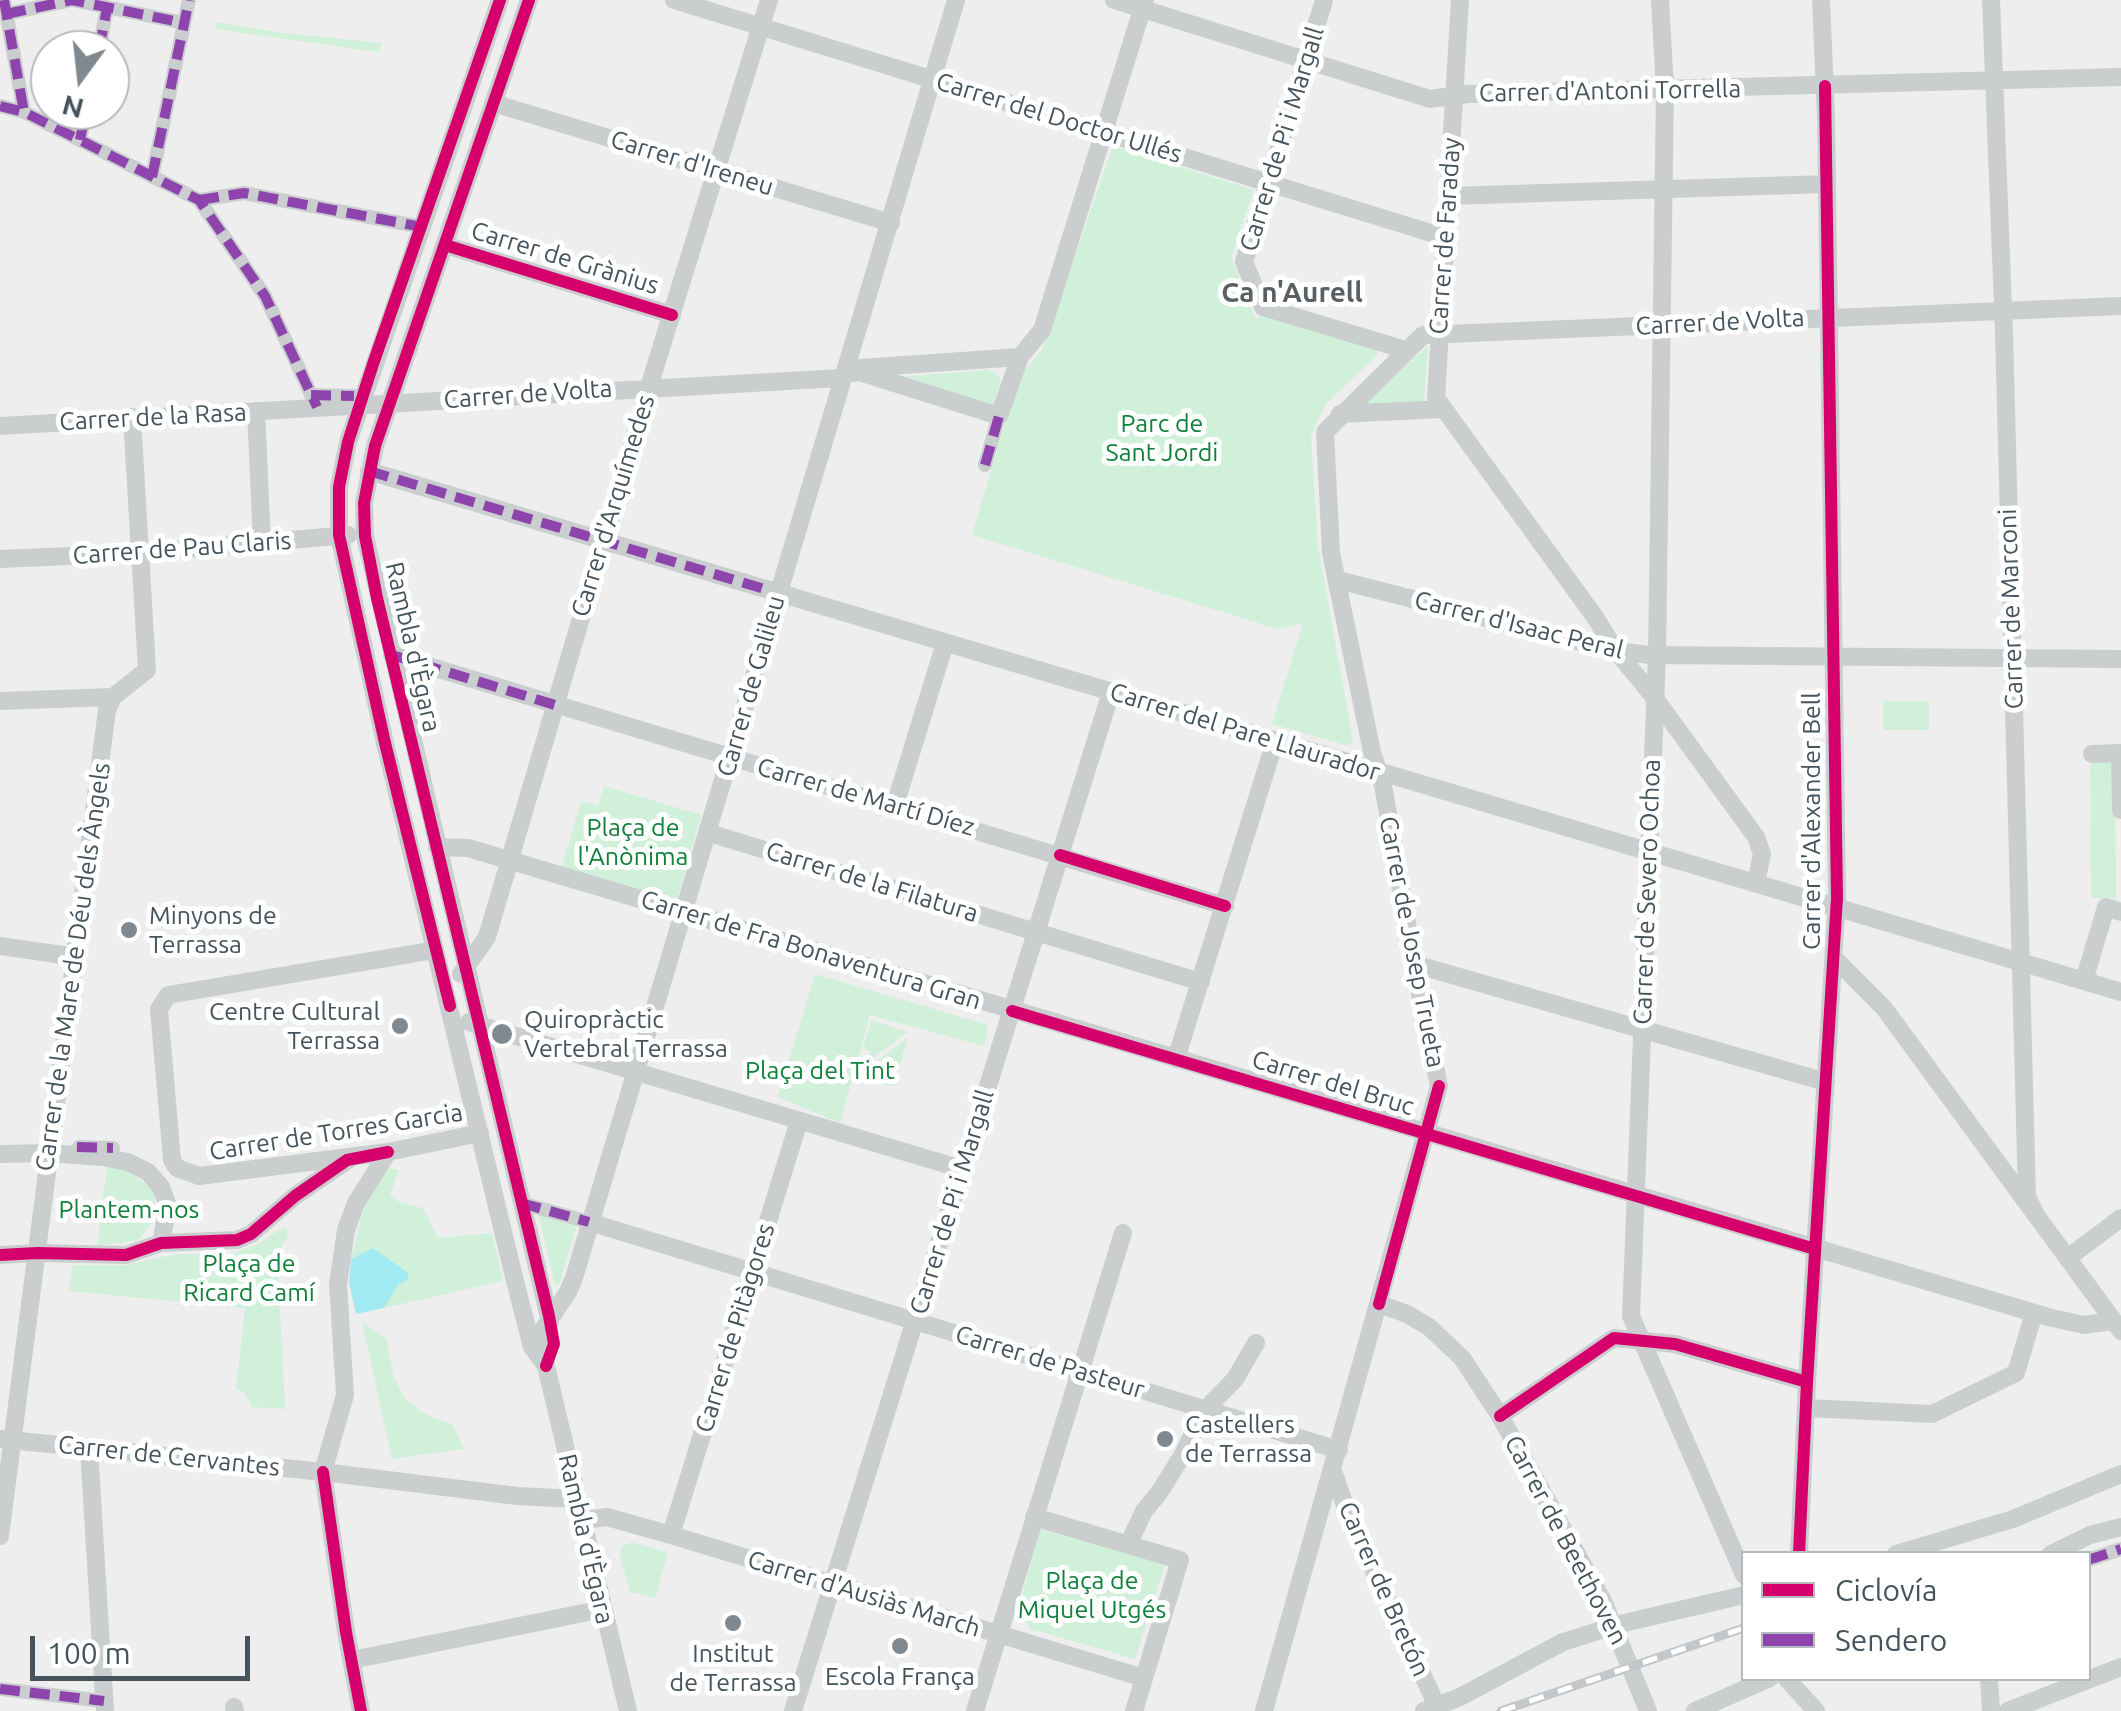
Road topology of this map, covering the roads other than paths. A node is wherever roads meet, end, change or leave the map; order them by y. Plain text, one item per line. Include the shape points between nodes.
1 (189, 0) edge
2 (500, 0) edge
3 (529, 0) edge
4 (674, 0) edge
5 (769, 0) edge
6 (956, 0) edge
7 (1114, 0) edge
8 (1324, 0) edge
9 (1460, 0) edge
10 (1660, 0) edge
11 (1821, 0) edge
12 (1991, 0) edge
13 (1144, 4) edge
14 (5, 7) edge
15 (107, 8) junction
16 (184, 23) junction
17 (761, 28) junction
18 (103, 30) edge
19 (1306, 59) junction
20 (2121, 76) edge
21 (934, 79) junction
22 (1993, 80) junction
23 (1825, 86) junction
24 (1665, 89) junction
25 (1453, 94) junction
26 (493, 103) junction
27 (0, 106) edge
28 (24, 112) junction
29 (82, 130) edge
30 (1105, 133) junction
31 (80, 140) junction
32 (718, 171) junction
33 (152, 176) junction
34 (1268, 184) junction
35 (1827, 184) junction
36 (1664, 187) junction
37 (1449, 196) junction
38 (200, 200) junction
39 (891, 223) junction
40 (421, 232) junction
41 (1444, 237) junction
42 (444, 245) junction
43 (2121, 306) edge
44 (2003, 310) junction
45 (672, 315) junction
46 (1828, 317) junction
47 (1660, 325) junction
48 (1438, 333) junction
49 (1406, 350) junction
50 (1020, 358) junction
51 (845, 374) junction
52 (649, 387) junction
53 (357, 400) junction
54 (390, 402) junction
55 (311, 403) junction
56 (1444, 409) junction
57 (256, 411) junction
58 (1340, 414) junction
59 (999, 416) junction
60 (132, 418) junction
61 (0, 426) edge
62 (985, 465) dead end
63 (369, 471) junction
64 (340, 535) junction
65 (365, 536) junction
66 (603, 542) junction
67 (262, 543) junction
68 (140, 553) junction
69 (0, 559) edge
70 (1338, 580) junction
71 (778, 593) junction
72 (946, 643) junction
73 (1616, 652) junction
74 (392, 655) junction
75 (1658, 656) junction
76 (1835, 658) junction
77 (2012, 660) junction
78 (2121, 660) edge
79 (1111, 692) junction
80 (113, 697) junction
81 (1654, 697) junction
82 (0, 701) edge
83 (554, 705) junction
84 (1276, 741) junction
85 (2092, 754) dead end
86 (730, 758) junction
87 (1377, 771) junction
88 (895, 805) junction
89 (2121, 810) edge
90 (708, 833) junction
91 (436, 847) junction
92 (1648, 851) junction
93 (1060, 855) junction
94 (509, 860) junction
95 (1756, 883) junction
96 (1225, 906) junction
97 (1836, 907) junction
98 (686, 912) junction
99 (2121, 912) edge
100 (1036, 932) junction
101 (0, 946) edge
102 (435, 950) junction
103 (76, 957) junction
104 (1836, 959) junction
105 (2020, 962) junction
106 (1414, 964) junction
107 (466, 969) junction
108 (2084, 980) junction
109 (1201, 982) junction
110 (2121, 992) edge
111 (1012, 1011) junction
112 (451, 1012) junction
113 (478, 1024) junction
114 (1643, 1030) junction
115 (1176, 1060) junction
116 (637, 1070) junction
117 (1826, 1082) junction
118 (799, 1121) junction
119 (480, 1132) junction
120 (1426, 1134) junction
121 (2027, 1144) junction
122 (78, 1147) dead end
123 (113, 1148) dead end
124 (388, 1152) junction
125 (1990, 1152) junction
126 (48, 1153) junction
127 (0, 1154) edge
128 (962, 1168) junction
129 (1638, 1196) junction
130 (522, 1203) junction
131 (2037, 1217) junction
132 (2121, 1218) edge
133 (589, 1222) junction
134 (1123, 1234) dead end
135 (161, 1243) junction
136 (1815, 1249) junction
137 (36, 1252) junction
138 (0, 1255) edge
139 (2069, 1257) junction
140 (752, 1272) junction
141 (519, 1298) junction
142 (1379, 1304) junction
143 (2034, 1313) junction
144 (549, 1316) junction
145 (915, 1321) junction
146 (2117, 1326) edge
147 (1641, 1340) junction
148 (1256, 1343) dead end
149 (546, 1366) junction
150 (1080, 1371) junction
151 (1806, 1382) junction
152 (1806, 1408) junction
153 (1206, 1410) junction
154 (1500, 1416) junction
155 (6, 1439) edge
156 (89, 1449) junction
157 (1339, 1450) junction
158 (1333, 1471) junction
159 (323, 1472) junction
160 (2121, 1474) edge
161 (578, 1499) junction
162 (1349, 1517) junction
163 (1034, 1518) junction
164 (584, 1520) junction
165 (1317, 1526) junction
166 (2121, 1527) edge
167 (670, 1535) junction
168 (0, 1536) edge
169 (1128, 1544) junction
170 (2121, 1549) edge
171 (1799, 1551) edge
172 (1906, 1551) edge
173 (2057, 1551) edge
174 (2091, 1559) edge
175 (1741, 1568) edge
176 (832, 1586) junction
177 (1741, 1596) edge
178 (603, 1609) junction
179 (1613, 1626) junction
180 (998, 1634) junction
181 (352, 1660) junction
182 (2121, 1668) edge
183 (1144, 1678) junction
184 (2091, 1679) edge
185 (1763, 1681) edge
186 (1789, 1681) edge
187 (1989, 1681) edge
188 (2087, 1681) edge
189 (0, 1689) edge
190 (104, 1706) edge
191 (1430, 1708) edge
192 (361, 1711) edge
193 (628, 1711) edge
194 (793, 1711) edge
195 (974, 1711) edge
196 (1134, 1711) edge
197 (1264, 1711) edge
198 (1648, 1711) edge
199 (1695, 1711) edge
200 (1816, 1711) edge
201 (1991, 1711) edge
202 (2008, 1711) edge

1 - 16 street
2 - 40 street, Rambla d'Ègara
3 - 26 street, Rambla d'Ègara
4 - 17 street, Carrer del Doctor Ullés
5 - 17 street, Carrer d'Arquímedes
6 - 21 street, Carrer de Galileu
7 - 13 street, Carrer d'Antoni Torrella
8 - 19 street, Carrer de Pi i Margall
9 - 25 street, Carrer de Faraday
10 - 24 street, Carrer de Severo Ochoa
11 - 23 street, Carrer d'Alexander Bell
12 - 22 street, Carrer de Marconi
13 - 19 street, Carrer d'Antoni Torrella
13 - 30 street
14 - 15 street via 72,0
14 - 28 street
15 - 16 street
15 - 18 street
16 - 33 street
17 - 21 street, Carrer del Doctor Ullés
17 - 32 street, Carrer d'Arquímedes
19 - 25 street, Carrer d'Antoni Torrella via 1430,99
19 - 34 street, Carrer de Pi i Margall
20 - 22 street, Carrer d'Antoni Torrella
21 - 30 street, Carrer del Doctor Ullés
21 - 39 street, Carrer de Galileu
22 - 23 street, Carrer d'Antoni Torrella
22 - 44 street, Carrer de Marconi
23 - 24 street, Carrer d'Antoni Torrella
23 - 35 street, Carrer d'Alexander Bell
24 - 25 street, Carrer d'Antoni Torrella
24 - 36 street, Carrer de Severo Ochoa
25 - 37 street, Carrer de Faraday
26 - 32 street, Carrer d'Ireneu
26 - 42 street, Rambla d'Ègara
27 - 28 street
28 - 31 street
29 - 31 street
30 - 34 street, Carrer del Doctor Ullés
30 - 50 street via 1042,330
31 - 33 street
32 - 39 street, Carrer d'Ireneu
32 - 45 street, Carrer d'Arquímedes
33 - 38 street
34 - 41 street, Carrer del Doctor Ullés
34 - 49 street, Carrer de Pi i Margall via 1244,262 1263,307
35 - 36 street
35 - 46 street, Carrer d'Alexander Bell
36 - 37 street
36 - 47 street, Carrer de Severo Ochoa
37 - 41 street, Carrer de Faraday
38 - 40 street via 244,193
38 - 55 street via 265,296
39 - 51 street, Carrer de Galileu
40 - 42 street
40 - 53 street, Rambla d'Ègara
41 - 48 street, Carrer de Faraday
42 - 45 street, Carrer de Grànius
42 - 54 street, Rambla d'Ègara
43 - 44 street, Carrer de Volta
44 - 46 street, Carrer de Volta
44 - 77 street, Carrer de Marconi
45 - 52 street, Carrer d'Arquímedes
46 - 47 street, Carrer de Volta
46 - 76 street, Carrer d'Alexander Bell
47 - 48 street, Carrer de Volta
47 - 75 street, Carrer de Severo Ochoa
48 - 49 street via 1422,335
48 - 56 street, Carrer de Faraday via 1436,398
49 - 58 street
50 - 51 street, Carrer de Volta
50 - 59 street
51 - 52 street, Carrer de Volta
51 - 59 street via 859,372
51 - 71 street, Carrer de Galileu
52 - 54 street, Carrer de Volta
52 - 66 street, Carrer d'Arquímedes
53 - 54 street
53 - 55 street, Carrer de la Rasa
53 - 64 street, Rambla d'Ègara via 339,486
54 - 63 street, Rambla d'Ègara
55 - 57 street, Carrer de la Rasa
56 - 58 street
56 - 73 street
57 - 60 street, Carrer de la Rasa
57 - 67 street
58 - 70 street, Carrer de Josep Trueta via 1325,432 1324,450
59 - 62 street
60 - 61 street, Carrer de la Rasa
60 - 68 street
63 - 65 street, Rambla d'Ègara
63 - 66 street, Carrer del Pare Llaurador
64 - 65 street, Carrer de Pau Claris
64 - 67 street, Carrer de Pau Claris
64 - 102 street, Rambla d'Ègara
65 - 74 street, Rambla d'Ègara
66 - 71 street, Carrer del Pare Llaurador
66 - 83 street, Carrer d'Arquímedes
67 - 68 street, Carrer de Pau Claris
68 - 69 street, Carrer de Pau Claris
68 - 80 street via 147,670
70 - 73 street, Carrer d'Isaac Peral
70 - 87 street, Carrer de Josep Trueta
71 - 72 street, Carrer del Pare Llaurador
71 - 86 street, Carrer de Galileu
72 - 79 street, Carrer del Pare Llaurador
72 - 88 street
73 - 75 street, Carrer d'Isaac Peral
73 - 81 street
74 - 83 street, Carrer de Martí Díez
74 - 91 street, Rambla d'Ègara
75 - 76 street, Carrer d'Isaac Peral
75 - 81 street, Carrer de Severo Ochoa
76 - 77 street, Carrer d'Isaac Peral
76 - 97 street, Carrer d'Alexander Bell
77 - 78 street, Carrer d'Isaac Peral
77 - 105 street, Carrer de Marconi
79 - 84 street, Carrer del Pare Llaurador
79 - 93 street, Carrer de Pi i Margall
80 - 82 street
80 - 103 street, Carrer de la Mare de Déu dels Àngels
81 - 92 street, Carrer de Severo Ochoa
81 - 95 street via 1756,837 1762,854
83 - 86 street, Carrer de Martí Díez
83 - 94 street, Carrer d'Arquímedes
84 - 87 street, Carrer del Pare Llaurador
84 - 96 street
85 - 89 street via 2120,753
86 - 88 street, Carrer de Martí Díez
86 - 90 street, Carrer de Galileu
87 - 92 street, Carrer del Pare Llaurador
87 - 106 street, Carrer de Josep Trueta
88 - 93 street, Carrer de Martí Díez
90 - 98 street, Carrer de Galileu
90 - 100 street, Carrer de la Filatura
91 - 94 street, Carrer de Fra Bonaventura Gran
91 - 107 street, Rambla d'Ègara
92 - 95 street, Carrer del Pare Llaurador
92 - 114 street, Carrer de Severo Ochoa
93 - 96 street, Carrer de Martí Díez
93 - 100 street, Carrer de Pi i Margall
94 - 98 street, Carrer de Fra Bonaventura Gran
94 - 107 street, Carrer d'Arquímedes via 487,937
95 - 97 street, Carrer del Pare Llaurador
96 - 109 street
97 - 104 street, Carrer d'Alexander Bell
97 - 105 street, Carrer del Pare Llaurador
98 - 111 street, Carrer de Fra Bonaventura Gran
98 - 116 street, Carrer de Galileu
99 - 108 street via 2106,907
100 - 109 street, Carrer de la Filatura
100 - 111 street, Carrer de Pi i Margall
101 - 103 street
102 - 112 street, Rambla d'Ègara
102 - 124 street, Carrer de Torres Garcia via 168,995 159,1009 176,1168 199,1176
103 - 126 street, Carrer de la Mare de Déu dels Àngels
104 - 117 street, Carrer d'Alexander Bell
104 - 125 street via 1884,1008
105 - 108 street, Carrer del Pare Llaurador
105 - 121 street, Carrer de Marconi
106 - 114 street
106 - 120 street, Carrer de Josep Trueta via 1439,1086
107 - 112 street, Carrer d'Arquímedes via 454,982
107 - 113 street, Rambla d'Ègara
108 - 110 street, Carrer del Pare Llaurador
109 - 115 street
111 - 115 street, Carrer del Bruc
111 - 128 street, Carrer de Pi i Margall
112 - 113 street
112 - 119 street, Rambla d'Ègara
113 - 116 street
113 - 130 street, Rambla d'Ègara
114 - 117 street
114 - 129 street, Carrer de Severo Ochoa
115 - 120 street, Carrer del Bruc
116 - 118 street
116 - 133 street, Carrer de Galileu
117 - 136 street, Carrer d'Alexander Bell
118 - 128 street
118 - 140 street, Carrer de Pitàgores
119 - 124 street, Carrer de Torres Garcia
119 - 141 street, Rambla d'Ègara
120 - 129 street, Carrer del Bruc
120 - 142 street, Carrer de Josep Trueta
121 - 125 street
121 - 131 street, Carrer de Marconi via 2027,1196
122 - 123 street
124 - 135 street via 348,1160 245,1237
124 - 159 street via 346,1230 338,1284 344,1395
125 - 131 street
126 - 127 street
126 - 135 street via 102,1157 148,1172 168,1206
126 - 137 street, Carrer de la Mare de Déu dels Àngels
128 - 145 street, Carrer de Pi i Margall
129 - 136 street, Carrer del Bruc
129 - 147 street, Carrer de Severo Ochoa via 1631,1316
130 - 133 street
130 - 144 street, Rambla d'Ègara
131 - 139 street
132 - 139 street
133 - 140 street, Carrer de Pasteur
133 - 144 street, Carrer de Galileu via 568,1292
134 - 150 street
135 - 137 street via 126,1256
136 - 143 street, Carrer del Bruc
136 - 151 street, Carrer d'Alexander Bell
137 - 138 street
137 - 155 street, Carrer de la Mare de Déu dels Àngels
139 - 146 street
140 - 145 street, Carrer de Pasteur
140 - 167 street, Carrer de Pitàgores
141 - 144 street
141 - 149 street, Rambla d'Ègara via 532,1347
142 - 154 street, Carrer de Beethoven via 1408,1314 1447,1341
142 - 157 street, Carrer de Josep Trueta
143 - 146 street, Carrer del Bruc
143 - 152 street via 2016,1374 1932,1414
144 - 149 street, Carrer de Galileu
145 - 150 street, Carrer de Pasteur
145 - 176 street, Carrer de Pi i Margall
147 - 151 street
147 - 154 street via 1614,1338
147 - 175 street, Carrer de Severo Ochoa
148 - 153 street
149 - 161 street, Rambla d'Ègara
150 - 153 street, Carrer de Pasteur
150 - 163 street
151 - 152 street, Carrer d'Alexander Bell
152 - 171 street, Carrer d'Alexander Bell
153 - 157 street, Carrer de Pasteur
153 - 169 street
154 - 179 street, Carrer de Beethoven
155 - 156 street, Carrer de Cervantes
155 - 168 street, Carrer de la Mare de Déu dels Àngels
156 - 159 street, Carrer de Cervantes
156 - 190 street
157 - 158 street, Carrer de Josep Trueta
158 - 162 street, Carrer de Bretón
158 - 165 street, Carrer de Josep Trueta
159 - 161 street, Carrer de Cervantes
159 - 181 street
160 - 172 street via 2012,1519
161 - 164 street, Rambla d'Ègara
162 - 165 street via 1331,1515
162 - 191 street, Carrer de Bretón
163 - 169 street
163 - 180 street
164 - 167 street, Carrer d'Ausiàs March via 607,1517
164 - 178 street, Rambla d'Ègara
165 - 197 street, Carrer de Josep Trueta
166 - 173 street
167 - 176 street, Carrer d'Ausiàs March
169 - 183 street via 1180,1560
170 - 174 street
176 - 180 street, Carrer d'Ausiàs March
176 - 194 street, Carrer de Pi i Margall
177 - 179 street
178 - 181 street
178 - 193 street, Rambla d'Ègara
179 - 191 street via 1563,1642
179 - 198 street, Carrer de Beethoven
180 - 183 street, Carrer d'Ausiàs March
180 - 195 street
181 - 192 street
182 - 184 street
183 - 196 street
185 - 199 street
186 - 200 street
187 - 201 street
188 - 202 street
189 - 190 street

